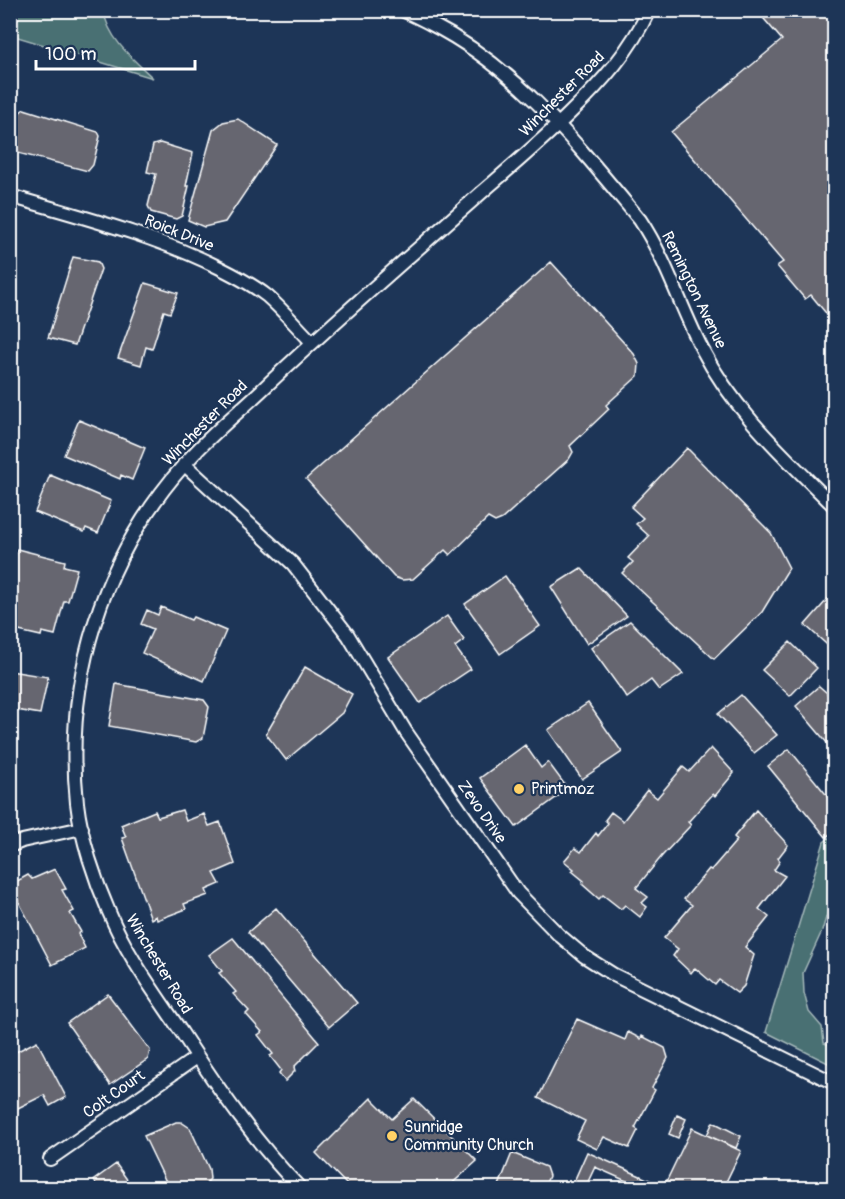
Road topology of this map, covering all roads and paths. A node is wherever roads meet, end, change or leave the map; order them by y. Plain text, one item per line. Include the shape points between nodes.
1 (402, 10) edge
2 (649, 10) edge
3 (558, 125) junction
4 (10, 196) edge
5 (312, 342) junction
6 (184, 464) junction
7 (834, 506) edge
8 (82, 828) junction
9 (10, 846) edge
10 (197, 1057) junction
11 (834, 1083) edge
12 (50, 1159) dead end
13 (300, 1188) edge

1 - 3 street, Remington Avenue via 484,56
2 - 3 street, Winchester Road via 621,57
3 - 5 street, Winchester Road
3 - 7 street, Remington Avenue via 651,237 702,349 732,398 760,433
4 - 5 street, Roick Drive via 183,250 267,296
5 - 6 street, Winchester Road
6 - 8 street, Winchester Road via 134,532 105,591 92,630 75,724 77,805
6 - 11 street, Zevo Drive via 306,579 348,635 406,732 518,893 552,930 614,975
8 - 9 street
8 - 10 street, Winchester Road via 96,877 122,941
10 - 12 street, Colt Court
10 - 13 street, Winchester Road via 273,1160

